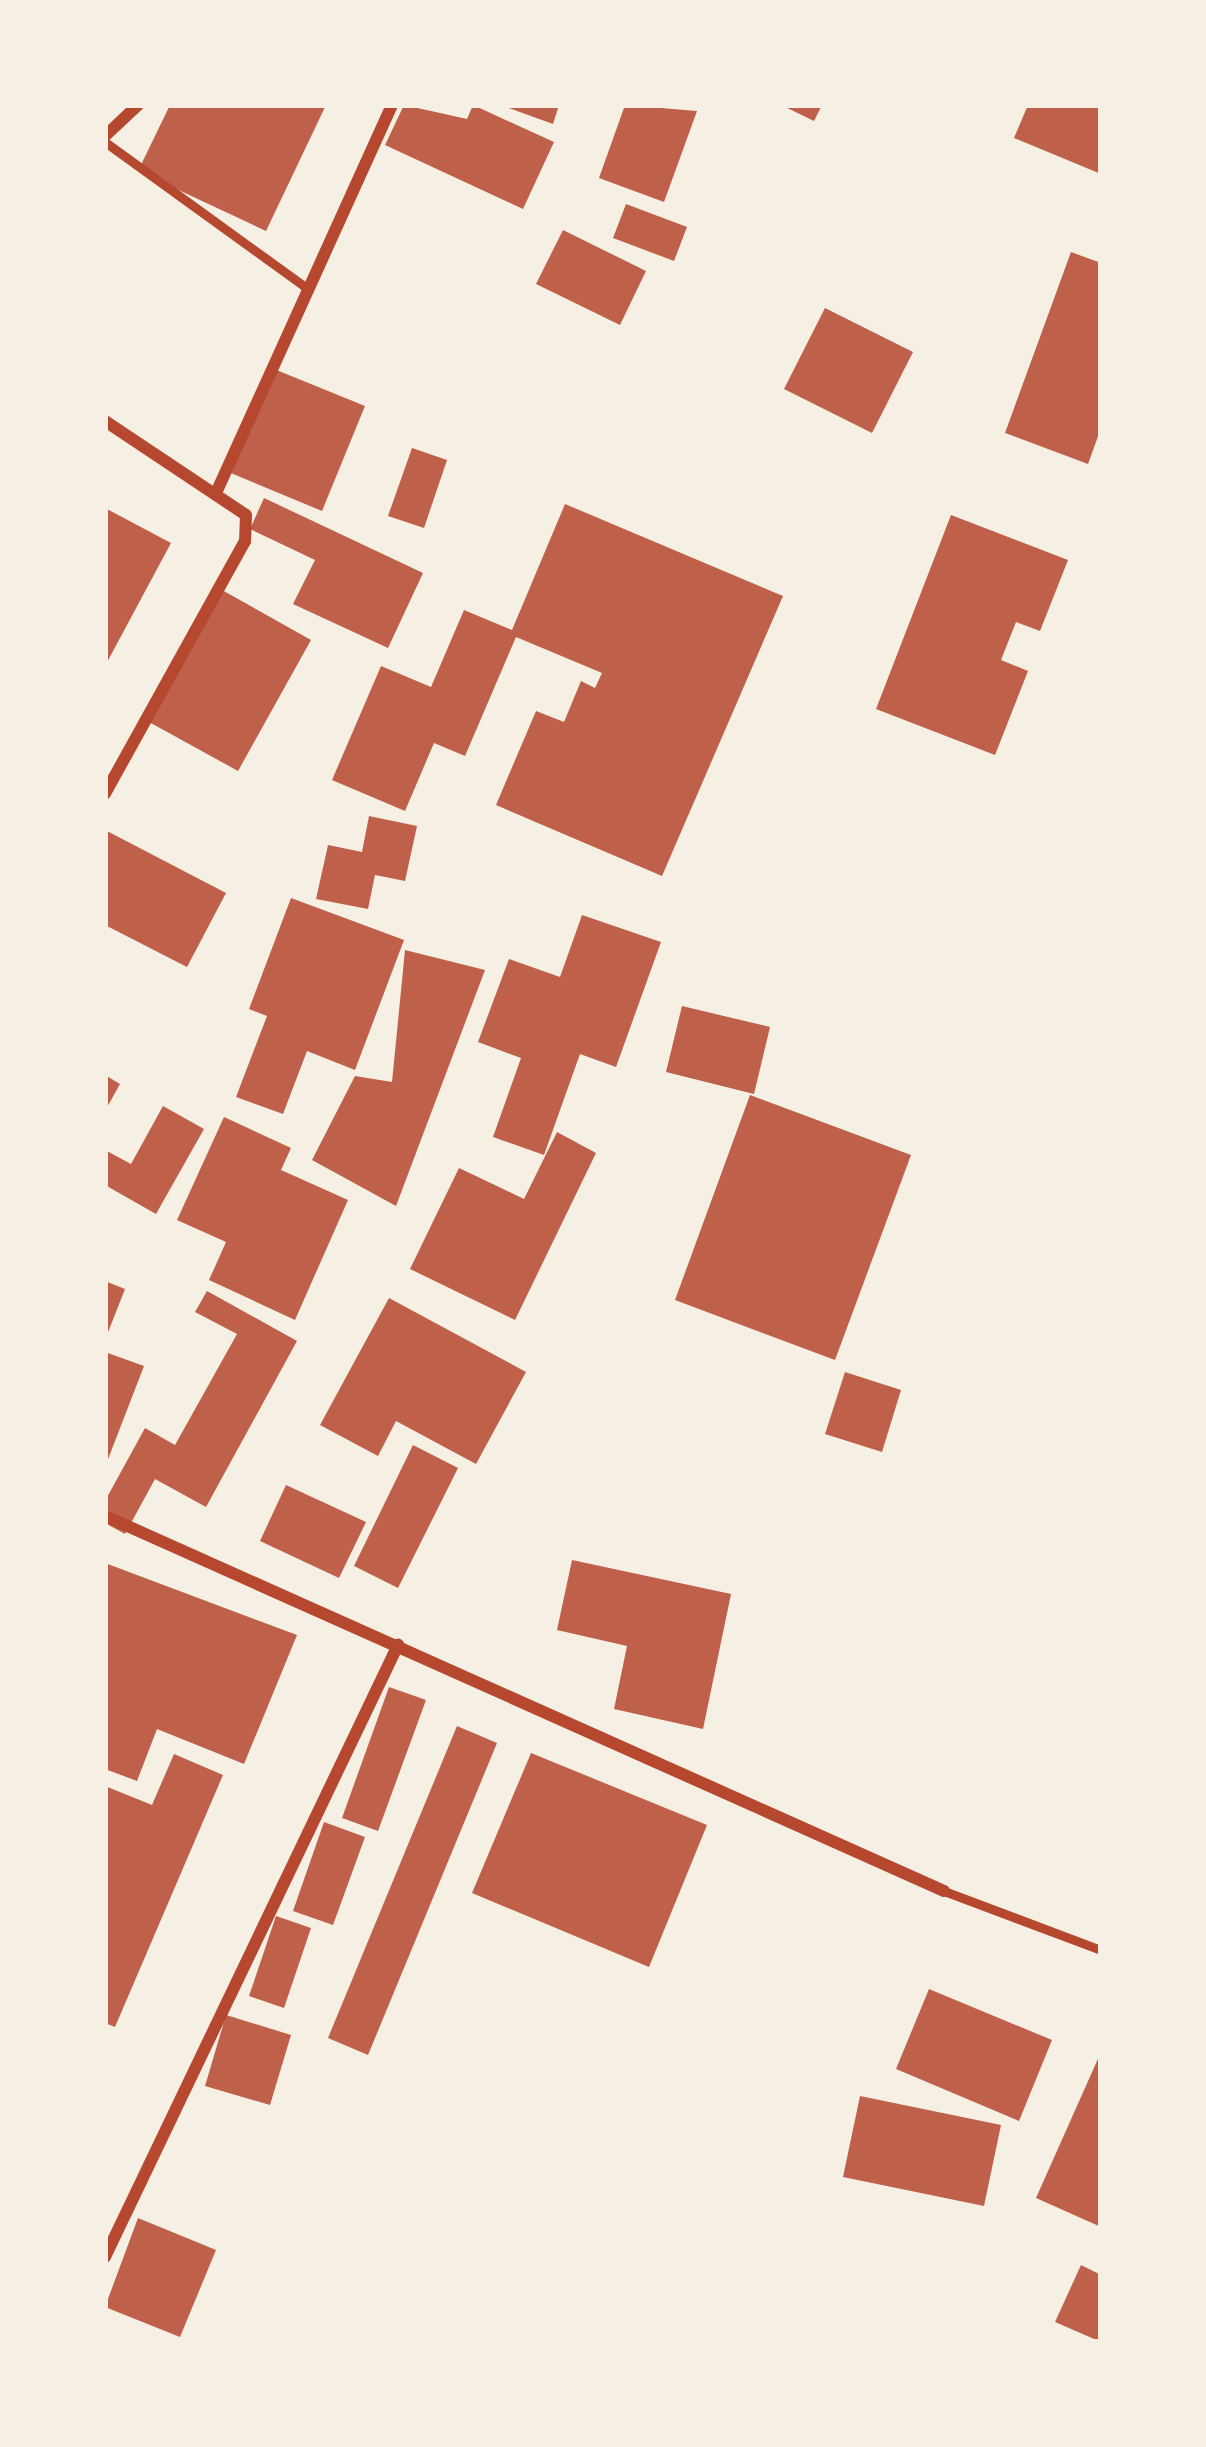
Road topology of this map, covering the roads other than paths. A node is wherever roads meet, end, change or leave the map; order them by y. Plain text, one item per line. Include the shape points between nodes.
1 (138, 105) edge
2 (392, 105) edge
3 (105, 139) edge
4 (308, 290) junction
5 (105, 422) edge
6 (216, 494) junction
7 (105, 794) edge
8 (105, 1516) edge
9 (398, 1645) junction
10 (944, 1891) joint
11 (1101, 1950) edge
12 (105, 2257) edge

1 - 3 street
2 - 4 street
3 - 4 lane
4 - 6 street
5 - 6 street
6 - 7 street via 246,514 244,541
8 - 9 street
9 - 10 street
9 - 12 street
10 - 11 lane

